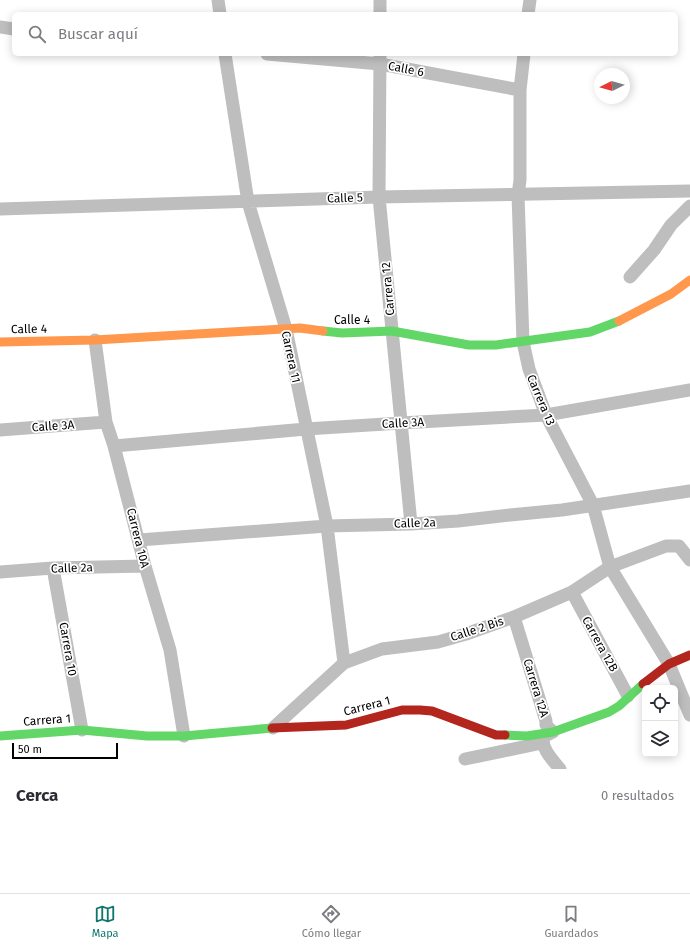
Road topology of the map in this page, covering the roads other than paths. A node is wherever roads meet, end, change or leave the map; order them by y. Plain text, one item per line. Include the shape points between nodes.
1 (218, 0) edge
2 (380, 0) edge
3 (530, 0) edge
4 (220, 12) edge
5 (380, 12) edge
6 (528, 12) edge
7 (0, 27) edge
8 (12, 29) edge
9 (225, 56) edge
10 (312, 56) edge
11 (524, 56) edge
12 (380, 59) edge
13 (520, 90) junction
14 (690, 191) edge
15 (518, 195) junction
16 (379, 197) junction
17 (248, 202) junction
18 (690, 206) edge
19 (0, 209) edge
20 (630, 277) dead end
21 (690, 280) edge
22 (286, 329) junction
23 (392, 331) junction
24 (95, 340) junction
25 (0, 342) edge
26 (523, 342) junction
27 (690, 390) edge
28 (546, 415) junction
29 (106, 422) junction
30 (401, 422) junction
31 (306, 429) junction
32 (0, 430) edge
33 (114, 446) junction
34 (690, 491) edge
35 (593, 505) junction
36 (411, 524) junction
37 (327, 526) junction
38 (139, 540) junction
39 (689, 559) edge
40 (145, 566) junction
41 (610, 567) junction
42 (54, 568) junction
43 (0, 572) edge
44 (572, 592) junction
45 (514, 617) junction
46 (690, 654) edge
47 (344, 663) junction
48 (669, 664) junction
49 (628, 696) junction
50 (690, 715) edge
51 (273, 728) junction
52 (82, 730) junction
53 (553, 732) junction
54 (0, 736) edge
55 (184, 736) junction
56 (542, 743) junction
57 (465, 759) dead end
58 (560, 769) edge

1 - 4 street
2 - 5 street
3 - 6 street
7 - 8 street
9 - 17 street, Carrera 11
10 - 12 street, Calle 6
11 - 13 street, Carrera 13
12 - 13 street, Calle 6
12 - 16 street, Carrera 12
13 - 15 street, Carrera 13
14 - 15 street, Calle 5
15 - 16 street, Calle 5
15 - 26 street, Carrera 13
16 - 17 street, Calle 5
16 - 23 street, Carrera 12
17 - 19 street, Calle 5
17 - 22 street, Carrera 11
18 - 20 street via 671,225 654,250
21 - 26 street, Calle 4 via 671,294 610,325 590,332
22 - 23 street, Calle 4 via 342,333
22 - 24 street, Calle 4
22 - 31 street, Carrera 11
23 - 26 street, Calle 4 via 470,344
23 - 30 street, Carrera 12
24 - 25 street, Calle 4
24 - 29 street, Carrera 10A
26 - 28 street, Carrera 13 via 528,369
27 - 28 street, Calle 3A
28 - 30 street, Calle 3A
28 - 35 street, Carrera 13
29 - 32 street, Calle 3A
29 - 33 street, Carrera 10A
30 - 31 street, Calle 3A
30 - 36 street, Carrera 12
31 - 33 street, Calle 3A
31 - 37 street, Carrera 11
33 - 38 street, Carrera 10A
34 - 35 street, Calle 2a
35 - 36 street, Calle 2a via 458,522
35 - 41 street, Carrera 13
36 - 37 street, Calle 2a
37 - 38 street, Calle 2a
37 - 47 street, Carrera 11
38 - 40 street, Carrera 10A
39 - 41 street, Calle 2 Bis via 679,546 673,545
40 - 42 street, Calle 2a
40 - 55 street, Carrera 10A via 170,650
41 - 44 street, Calle 2 Bis
41 - 48 street, Carrera 13
42 - 43 street, Calle 2a
42 - 52 street, Carrera 10
44 - 45 street, Calle 2 Bis
44 - 49 street, Carrera 12B
45 - 47 street, Calle 2 Bis via 438,642 382,649
45 - 53 street, Carrera 12A via 546,725
46 - 48 street, Carrera 1
47 - 51 street, Calle 2 Bis
48 - 49 street, Carrera 1
48 - 50 street, Carrera 13
49 - 53 street, Carrera 1 via 609,712
51 - 53 street, Carrera 1 via 346,725 402,710 420,710 432,711 496,735 527,736
51 - 55 street, Carrera 1
52 - 54 street, Carrera 1
52 - 55 street, Carrera 1 via 147,736
53 - 56 street, Carrera 12A via 543,737
56 - 57 street
56 - 58 street

